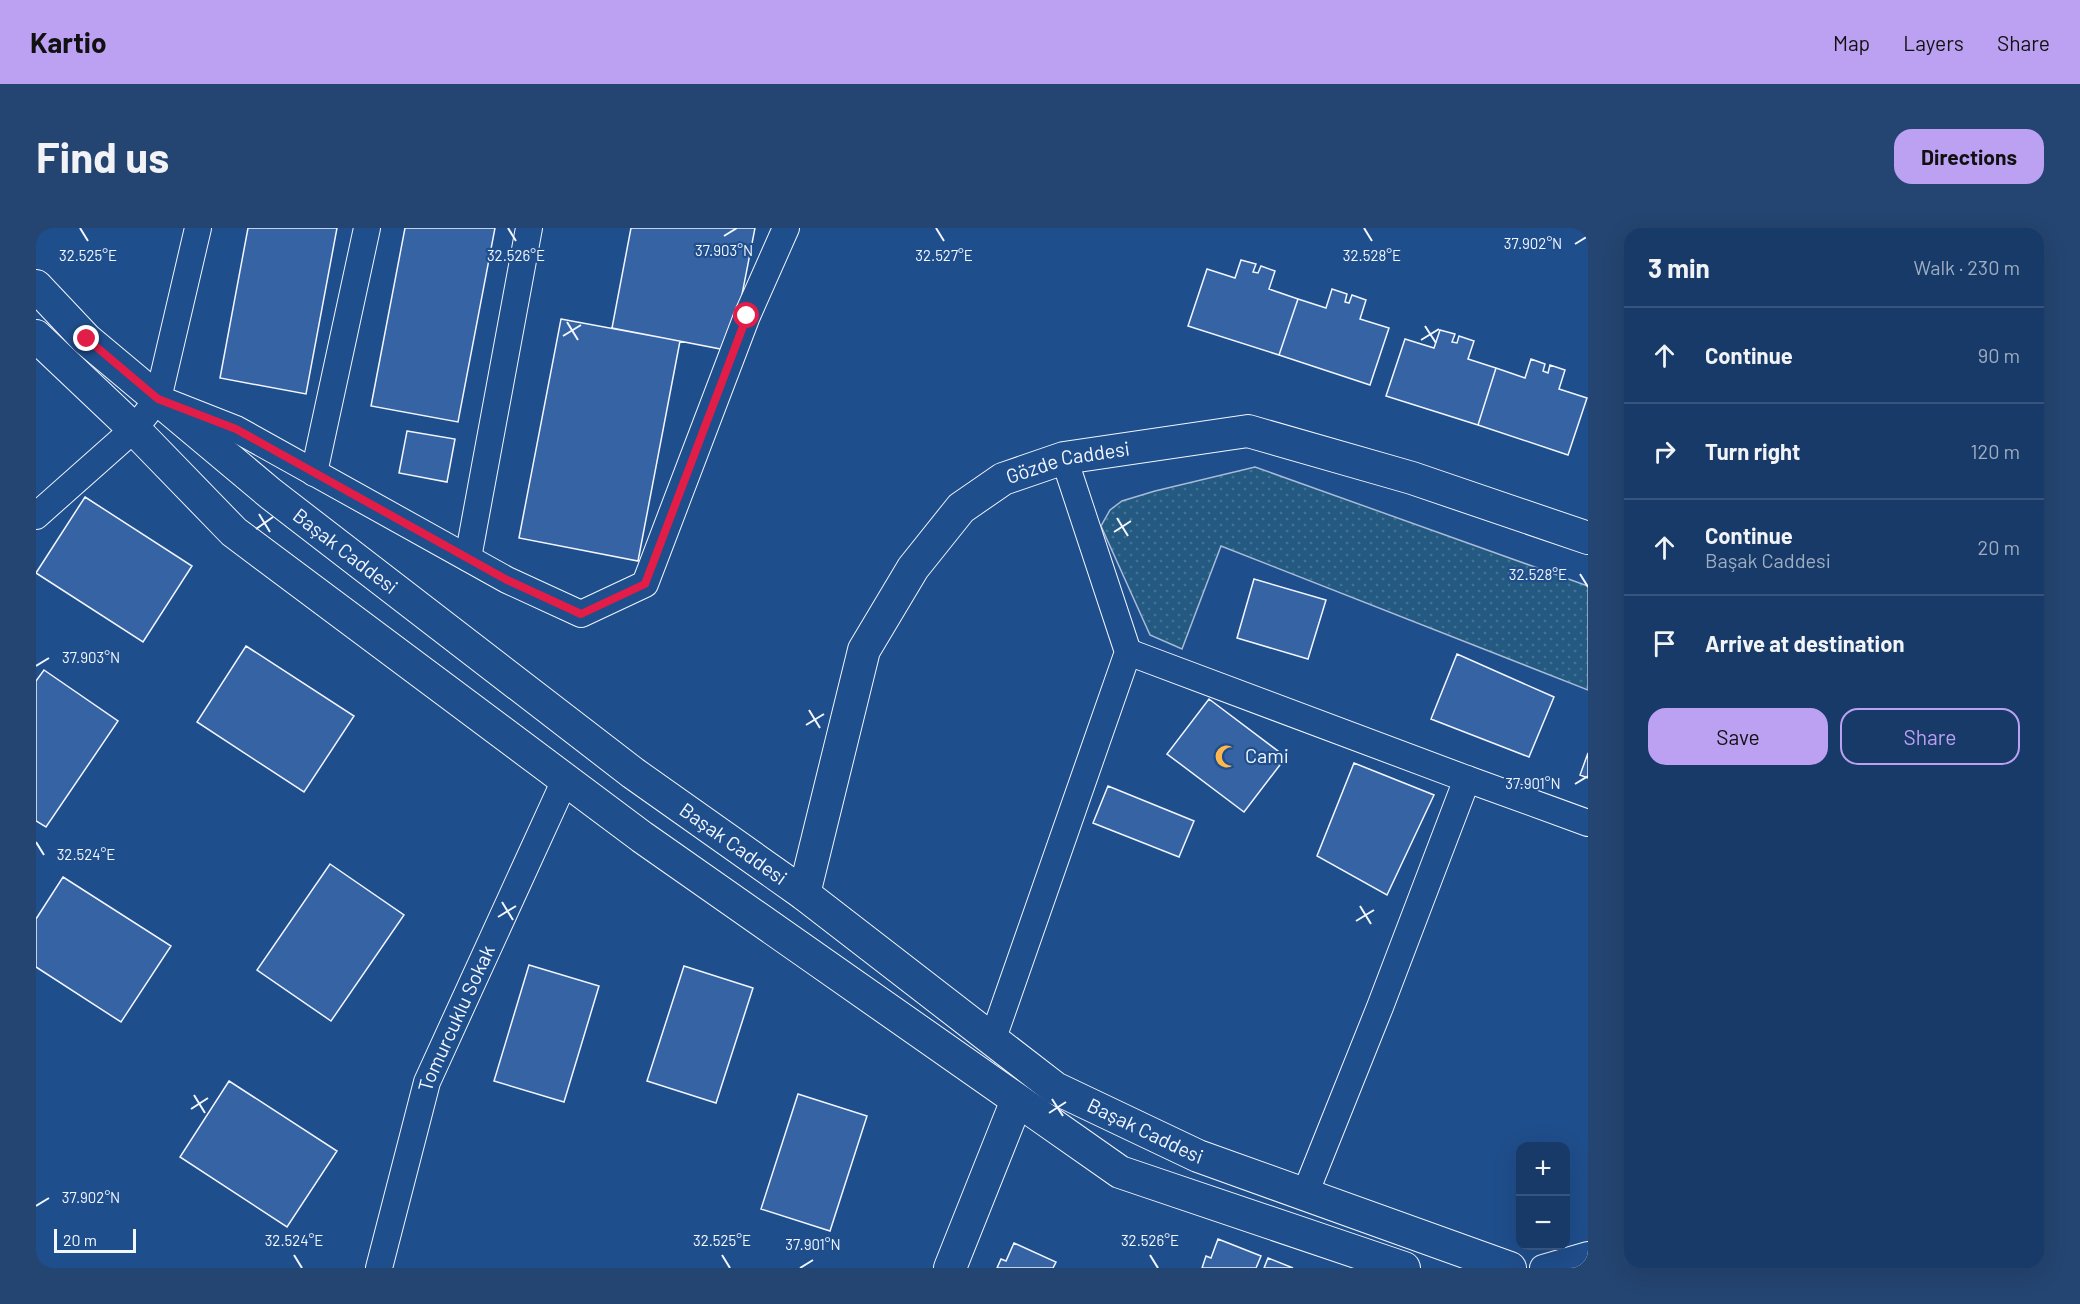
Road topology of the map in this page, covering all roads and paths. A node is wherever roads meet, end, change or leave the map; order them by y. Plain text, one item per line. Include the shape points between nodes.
1 (198, 228) edge
2 (367, 228) edge
3 (529, 228) edge
4 (786, 228) edge
5 (36, 286) edge
6 (36, 336) edge
7 (158, 399) junction
8 (134, 429) junction
9 (1064, 458) junction
10 (314, 473) junction
11 (36, 516) edge
12 (1588, 538) edge
13 (468, 558) junction
14 (1128, 652) junction
15 (1467, 778) junction
16 (565, 780) junction
17 (1588, 824) edge
18 (804, 894) junction
19 (992, 1041) junction
20 (1017, 1100) junction
21 (1305, 1194) junction
22 (1588, 1255) edge
23 (380, 1268) edge
24 (950, 1268) edge
25 (1404, 1268) edge
26 (1510, 1268) edge
27 (1542, 1268) edge

1 - 7 street
2 - 10 street
3 - 13 street
4 - 13 street via 747,316 645,584 581,614
5 - 7 street, Başak Caddesi via 87,339
6 - 8 street, Başak Caddesi
7 - 8 street
7 - 10 street via 236,429
7 - 18 street, Başak Caddesi via 272,494 633,773
8 - 11 street
8 - 16 street, Başak Caddesi via 234,532
9 - 12 street, Gözde Caddesi via 1248,431 1412,478
9 - 14 street
9 - 18 street, Gözde Caddesi via 1003,479 962,508 913,568 870,639 864,650
10 - 13 street
14 - 15 street
14 - 19 street
15 - 17 street
15 - 21 street
16 - 20 street, Başak Caddesi
16 - 23 street, Tomurcuklu Sokak via 426,1082
18 - 19 street, Başak Caddesi
19 - 21 street, Başak Caddesi via 1055,1088 1198,1156
20 - 24 street
20 - 25 street, Başak Caddesi via 1120,1172
21 - 26 street, Başak Caddesi
22 - 27 street

